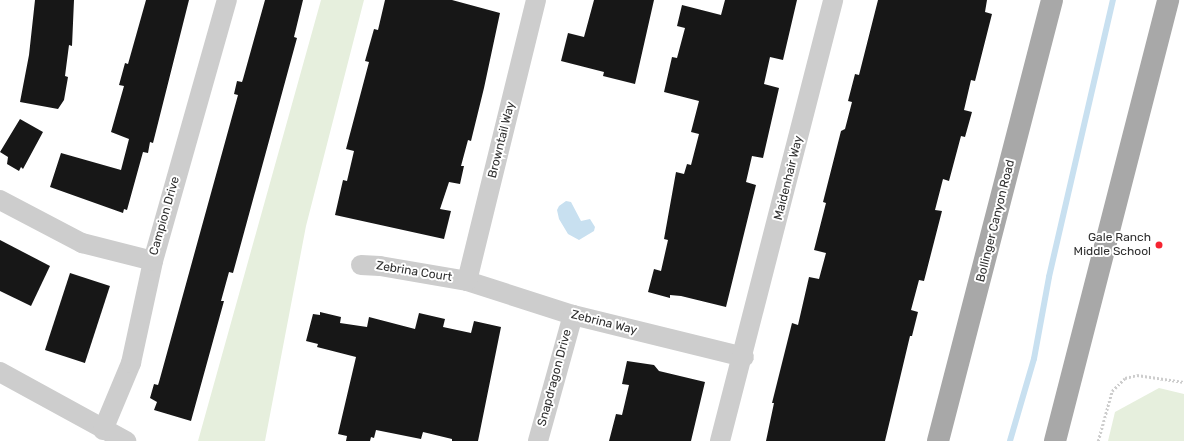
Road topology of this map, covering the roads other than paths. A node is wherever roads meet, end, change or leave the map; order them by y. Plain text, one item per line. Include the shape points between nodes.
1 (227, 0) edge
2 (536, 0) edge
3 (833, 0) edge
4 (1052, 0) edge
5 (1168, 0) edge
6 (0, 200) edge
7 (153, 261) junction
8 (361, 265) dead end
9 (467, 281) junction
10 (573, 316) junction
11 (744, 357) junction
12 (0, 372) edge
13 (103, 430) junction
14 (126, 441) edge
15 (538, 441) edge
16 (720, 441) edge
17 (938, 441) edge
18 (1055, 441) edge

1 - 7 street, Campion Drive
2 - 9 street, Browntail Way
3 - 11 street, Maidenhair Way
4 - 17 main road, Bollinger Canyon Road
5 - 18 main road
6 - 7 street via 82,243
7 - 13 street, Campion Drive via 131,363
8 - 9 street, Zebrina Court
9 - 10 street, Zebrina Way
10 - 11 street, Zebrina Way
10 - 15 street, Snapdragon Drive
11 - 16 street, Maidenhair Way
12 - 13 street
13 - 14 street

